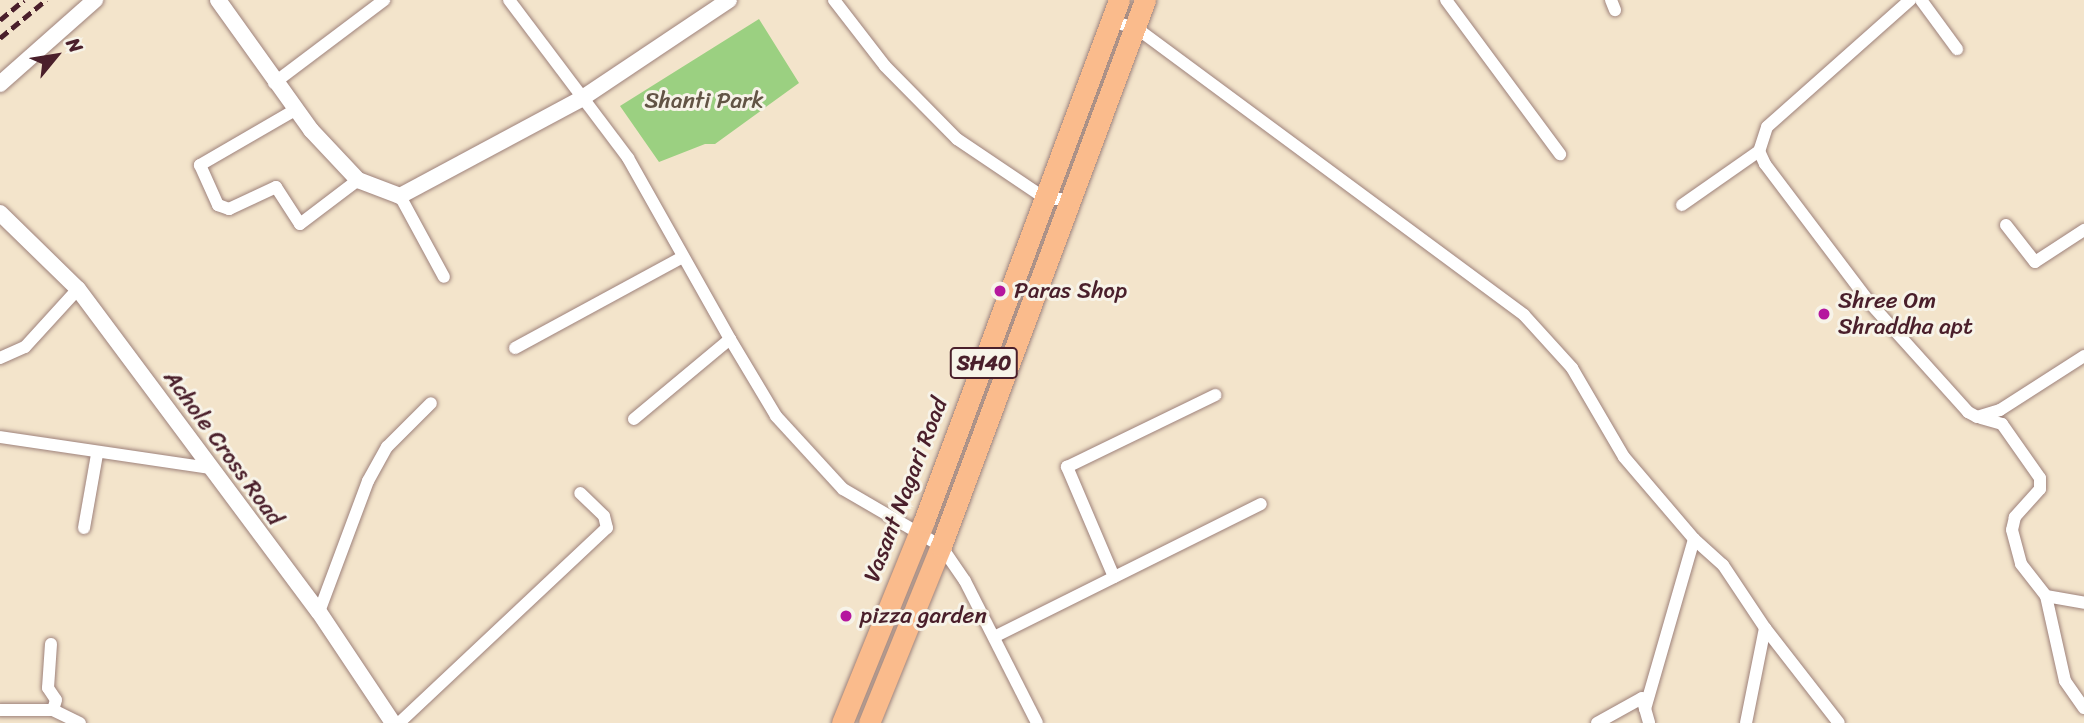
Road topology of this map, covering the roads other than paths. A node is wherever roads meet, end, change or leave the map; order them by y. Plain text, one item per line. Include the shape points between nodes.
1 (95, 0) edge
2 (218, 0) edge
3 (384, 0) edge
4 (509, 0) edge
5 (729, 0) edge
6 (834, 0) edge
7 (1119, 0) edge
8 (1145, 0) edge
9 (1446, 0) edge
10 (1910, 0) edge
11 (1921, 0) edge
12 (1111, 22) junction
13 (1135, 27) junction
14 (1957, 49) dead end
15 (274, 83) junction
16 (0, 84) edge
17 (581, 99) junction
18 (295, 110) junction
19 (1759, 150) junction
20 (1560, 153) dead end
21 (358, 180) junction
22 (400, 196) junction
23 (1046, 199) junction
24 (1072, 199) junction
25 (1682, 205) dead end
26 (0, 213) edge
27 (2007, 225) dead end
28 (2084, 230) edge
29 (681, 258) junction
30 (444, 277) dead end
31 (78, 289) junction
32 (730, 340) junction
33 (515, 348) dead end
34 (2084, 356) edge
35 (0, 358) edge
36 (1216, 395) dead end
37 (431, 403) dead end
38 (1977, 417) junction
39 (634, 419) dead end
40 (0, 438) edge
41 (97, 454) junction
42 (211, 468) junction
43 (580, 494) dead end
44 (1261, 504) dead end
45 (84, 528) dead end
46 (918, 536) junction
47 (1694, 540) junction
48 (941, 545) junction
49 (1114, 577) junction
50 (2046, 596) junction
51 (2084, 603) edge
52 (319, 612) junction
53 (1765, 628) junction
54 (994, 637) junction
55 (51, 644) dead end
56 (2084, 708) edge
57 (1645, 709) junction
58 (0, 710) edge
59 (53, 710) junction
60 (80, 723) edge
61 (393, 723) edge
62 (399, 723) edge
63 (842, 723) edge
64 (869, 723) edge
65 (1037, 723) edge
66 (1597, 723) edge
67 (1649, 723) edge
68 (1746, 723) edge
69 (1839, 723) edge

1 - 16 street
2 - 15 street
3 - 15 street
4 - 17 street
5 - 17 street
6 - 23 street via 858,36 924,109 957,139
7 - 12 main road, Vasant Nagari Road / SH40
8 - 13 main road, SH40
9 - 20 street
10 - 19 street via 1767,127
11 - 14 street
12 - 13 street
12 - 23 main road, Vasant Nagari Road / SH40
13 - 24 main road, SH40
13 - 47 street via 1524,314 1572,368 1625,457
15 - 18 street
17 - 22 street
17 - 29 street via 628,158
18 - 21 street
18 - 21 street via 200,165 218,205 229,209 276,187 300,224
19 - 25 street
19 - 38 street via 1870,303
21 - 22 street
22 - 30 street
23 - 24 street
23 - 46 main road, Vasant Nagari Road / SH40
24 - 48 main road, SH40
26 - 31 street, Achole Cross Road
27 - 28 street via 2035,262
29 - 32 street
29 - 33 street
31 - 35 street via 25,347
31 - 42 street, Achole Cross Road
32 - 39 street
32 - 46 street via 776,416 808,453 843,489
34 - 38 street via 2000,410
36 - 49 street via 1067,467
37 - 52 street via 387,447 368,481
38 - 50 street via 2002,424 2040,478 2040,489 2015,517 2012,530 2021,564
40 - 41 street
41 - 42 street
41 - 45 street
42 - 52 street, Achole Cross Road
43 - 62 street via 604,516 607,528
44 - 49 street
46 - 48 street
46 - 63 main road, Vasant Nagari Road / SH40
47 - 53 street via 1723,565
47 - 57 street
48 - 54 street
48 - 64 main road, SH40
49 - 54 street
50 - 51 street
50 - 56 street via 2065,681
52 - 61 street, Achole Cross Road
53 - 68 street
53 - 69 street
54 - 65 street
55 - 59 street via 48,688 56,700
57 - 66 street via 1642,698
57 - 67 street
58 - 59 street
59 - 60 street

